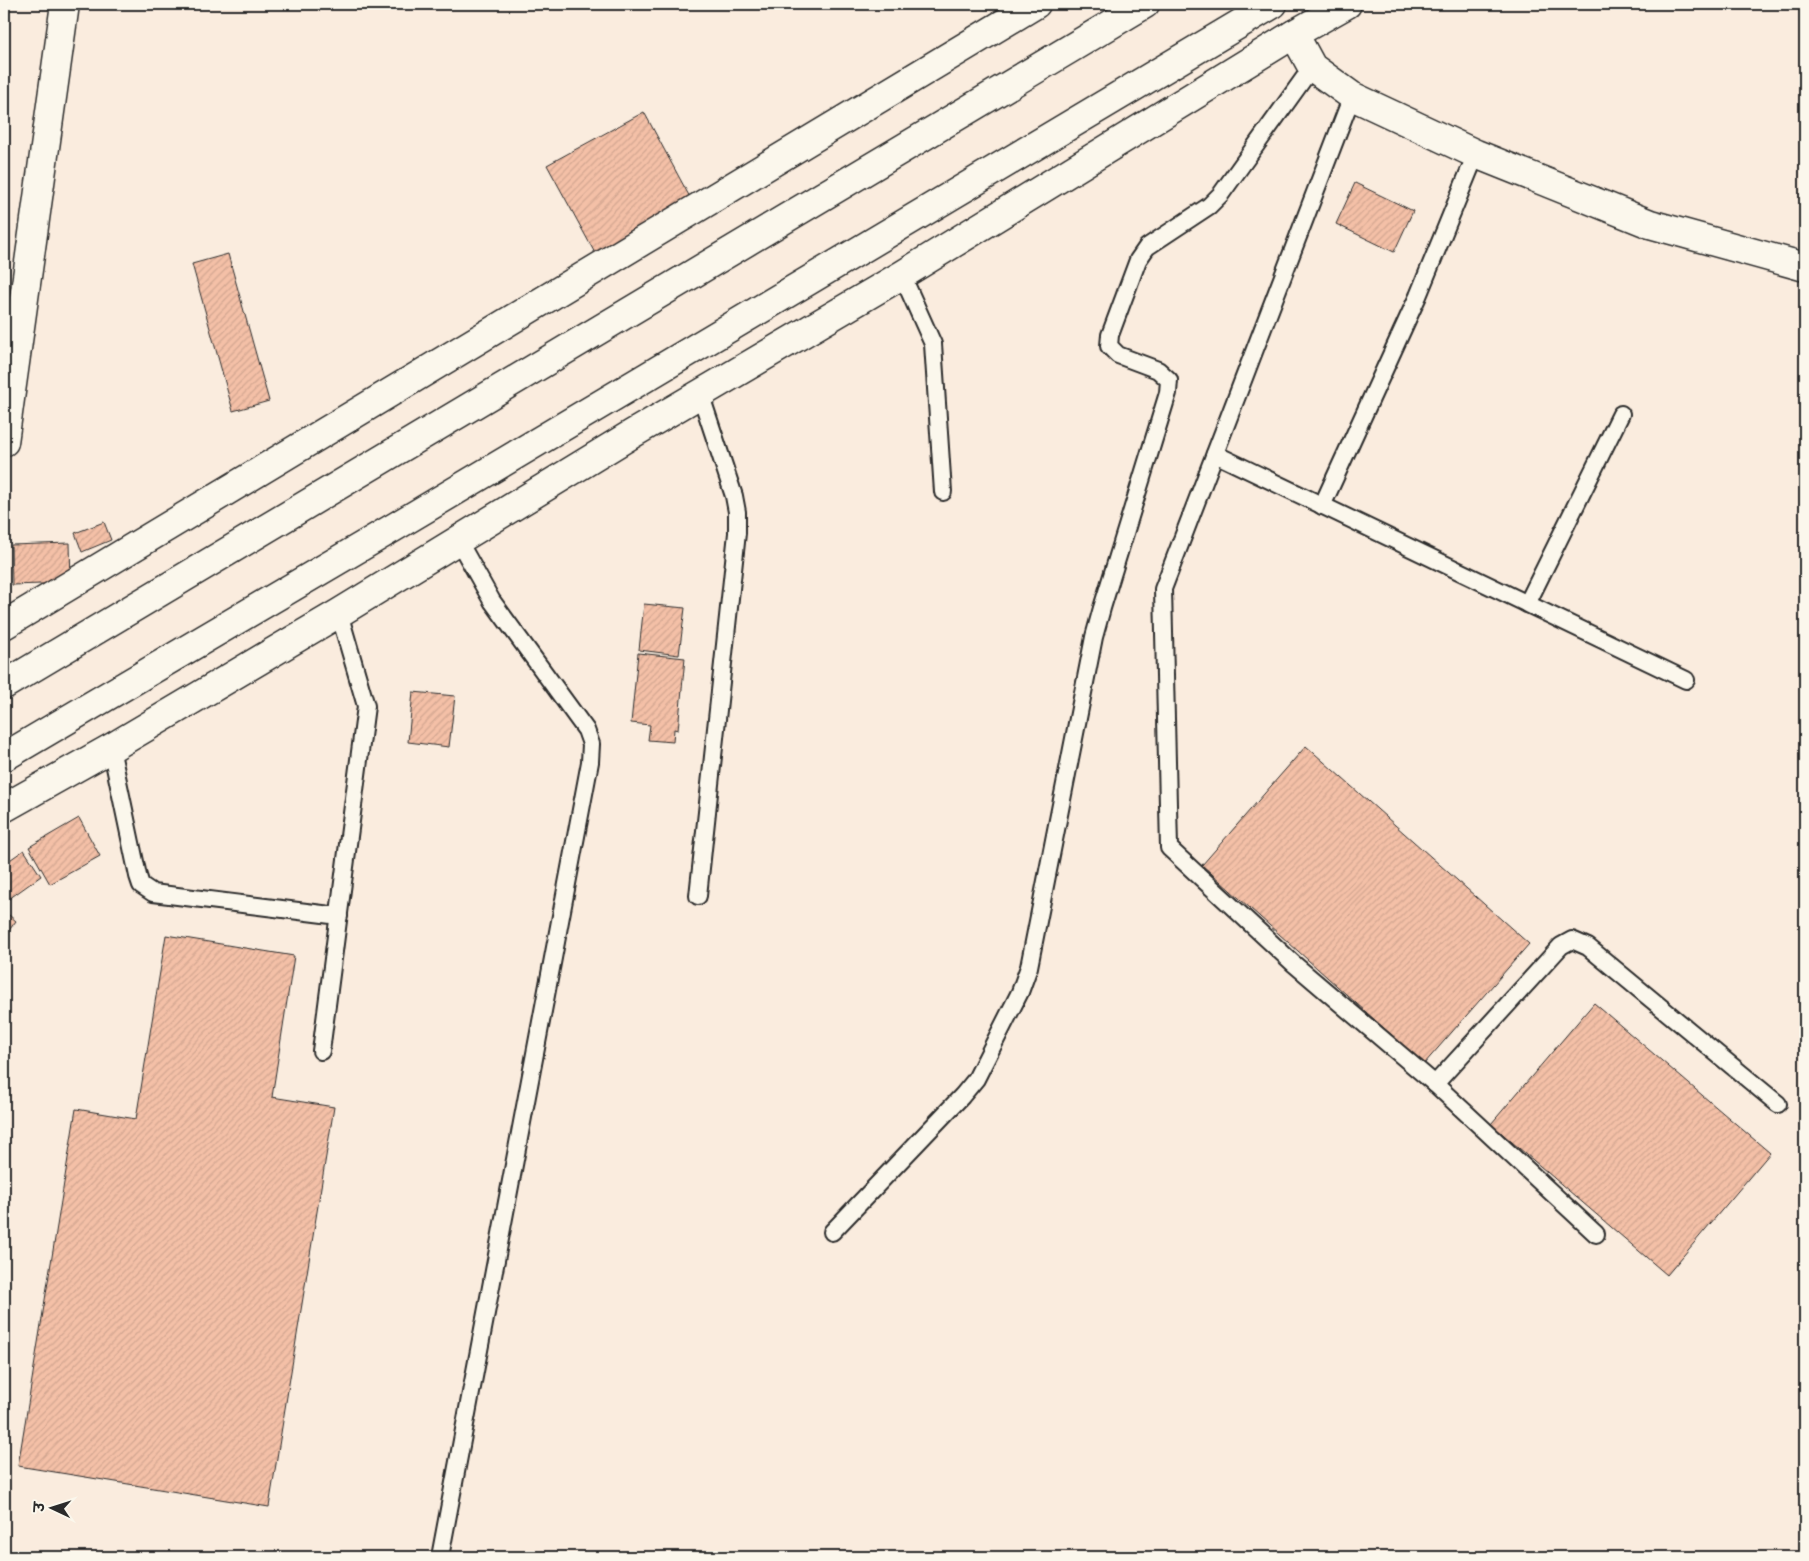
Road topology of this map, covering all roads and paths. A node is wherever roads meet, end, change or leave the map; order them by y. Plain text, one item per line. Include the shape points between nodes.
1 (65, 4) edge
2 (1036, 4) edge
3 (1145, 4) edge
4 (1273, 4) edge
5 (1347, 4) edge
6 (1294, 34) junction
7 (1312, 67) junction
8 (1352, 96) junction
9 (1476, 154) junction
10 (1805, 267) edge
11 (902, 275) junction
12 (700, 393) junction
13 (1621, 414) dead end
14 (4, 442) edge
15 (1215, 454) junction
16 (943, 492) dead end
17 (1322, 506) junction
18 (458, 540) junction
19 (1527, 604) junction
20 (340, 613) junction
21 (4, 625) edge
22 (1686, 680) dead end
23 (4, 685) edge
24 (111, 748) junction
25 (4, 757) edge
26 (4, 808) edge
27 (698, 896) dead end
28 (339, 916) junction
29 (321, 1051) dead end
30 (1435, 1084) junction
31 (1778, 1104) dead end
32 (832, 1232) dead end
33 (1596, 1234) dead end
34 (440, 1557) edge

1 - 14 street
2 - 21 street
3 - 23 street
4 - 25 street
5 - 6 street
6 - 7 street
6 - 11 street
7 - 8 street
7 - 32 lane via 1222,194 1147,247 1138,260 1110,335 1109,346 1118,356 1158,370 1169,380 1168,392 1094,637 1029,966 1020,992 976,1079
8 - 9 street
8 - 15 lane
9 - 10 street via 1650,224
9 - 17 lane via 1418,296
11 - 12 street
11 - 16 lane via 933,344
12 - 18 street
12 - 27 lane via 734,496 737,533
13 - 19 lane
15 - 17 lane
15 - 30 lane via 1164,589 1169,848 1294,964
17 - 19 lane
18 - 20 street
18 - 34 lane via 492,600 586,730 591,744
19 - 22 lane
20 - 24 street
20 - 28 lane via 366,706
24 - 26 street
24 - 28 lane via 141,885 153,893
28 - 29 lane
30 - 31 lane via 1561,946 1572,940 1588,946
30 - 33 lane

